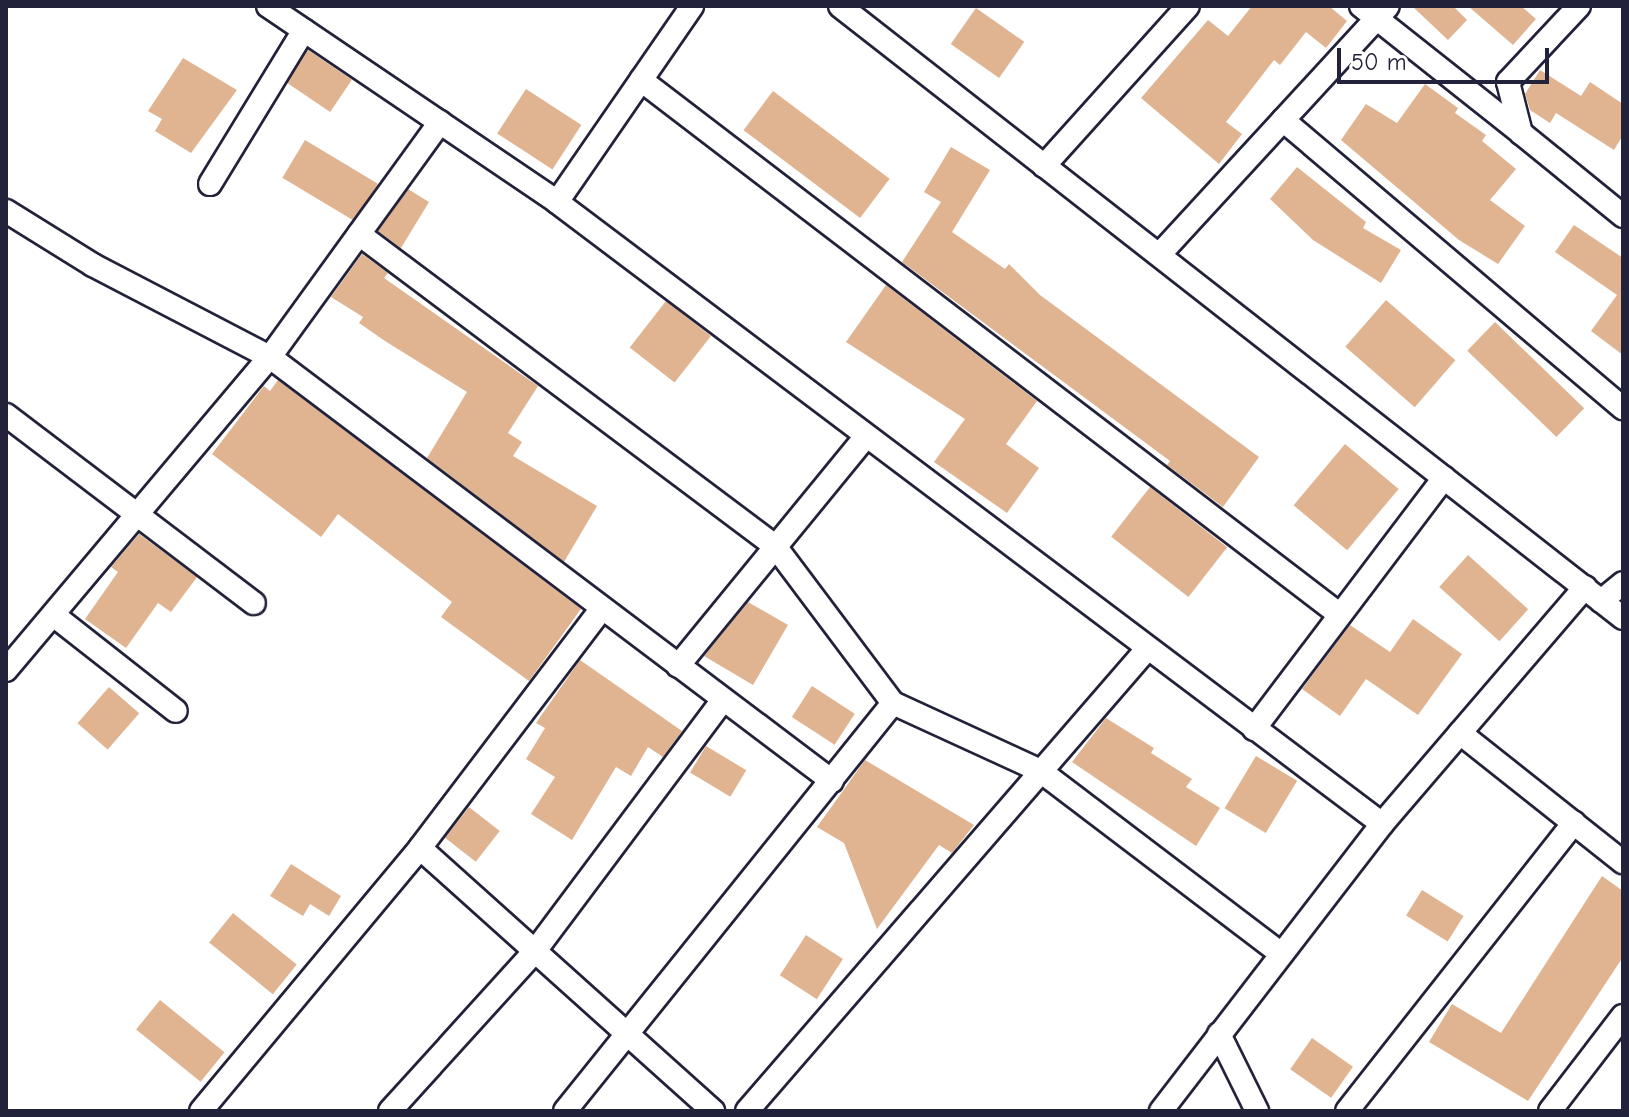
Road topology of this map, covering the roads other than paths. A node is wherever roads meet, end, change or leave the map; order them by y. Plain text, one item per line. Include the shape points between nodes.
1 (268, 6) edge
2 (692, 6) edge
3 (840, 6) edge
4 (1188, 6) edge
5 (1579, 6) edge
6 (1375, 10) edge
7 (304, 30) junction
8 (641, 80) junction
9 (1283, 120) junction
10 (440, 122) junction
11 (1521, 133) junction
12 (1044, 166) junction
13 (210, 184) dead end
14 (557, 202) junction
15 (6, 211) edge
16 (1623, 216) edge
17 (359, 234) junction
18 (1159, 255) junction
19 (270, 357) junction
20 (1623, 408) edge
21 (6, 415) edge
22 (864, 439) junction
23 (1444, 478) junction
24 (138, 513) junction
25 (775, 546) junction
26 (1623, 583) edge
27 (1593, 594) junction
28 (254, 603) dead end
29 (602, 608) junction
30 (1340, 615) junction
31 (56, 617) junction
32 (1623, 618) edge
33 (1147, 649) junction
34 (678, 666) junction
35 (6, 670) edge
36 (723, 700) junction
37 (893, 703) junction
38 (176, 711) dead end
39 (1254, 729) junction
40 (1460, 733) junction
41 (1039, 770) junction
42 (832, 781) junction
43 (1574, 823) junction
44 (1382, 824) junction
45 (420, 848) junction
46 (1623, 862) edge
47 (535, 951) junction
48 (1281, 954) junction
49 (1623, 1016) edge
50 (1219, 1034) junction
51 (628, 1037) junction
52 (201, 1111) edge
53 (390, 1111) edge
54 (565, 1111) edge
55 (713, 1111) edge
56 (747, 1111) edge
57 (1161, 1111) edge
58 (1257, 1111) edge
59 (1347, 1111) edge
60 (1550, 1111) edge

1 - 7 street
2 - 8 street
3 - 12 street
4 - 12 street
5 - 11 street via 1508,82
6 - 9 street
6 - 11 street
7 - 10 street
7 - 13 street
8 - 14 street
8 - 30 street
9 - 18 street
9 - 20 street
10 - 14 street
10 - 17 street
11 - 16 street
12 - 18 street
14 - 22 street
15 - 19 street via 93,265
17 - 19 street
17 - 25 street
18 - 23 street
19 - 24 street
19 - 29 street
21 - 24 street
22 - 25 street
22 - 33 street
23 - 27 street
23 - 30 street
24 - 28 street
24 - 31 street
25 - 34 street
25 - 37 street
26 - 27 street
27 - 32 street
27 - 40 street
29 - 34 street
29 - 45 street
30 - 39 street
31 - 35 street
31 - 38 street
33 - 39 street
33 - 41 street
34 - 36 street
36 - 42 street
36 - 47 street
37 - 41 street
37 - 42 street
39 - 44 street
40 - 43 street
40 - 44 street
41 - 48 street
41 - 56 street
42 - 51 street
43 - 46 street
43 - 59 street
44 - 48 street
45 - 47 street
45 - 52 street
47 - 51 street
47 - 53 street
48 - 50 street
49 - 60 street
50 - 57 street
50 - 58 street
51 - 54 street
51 - 55 street

